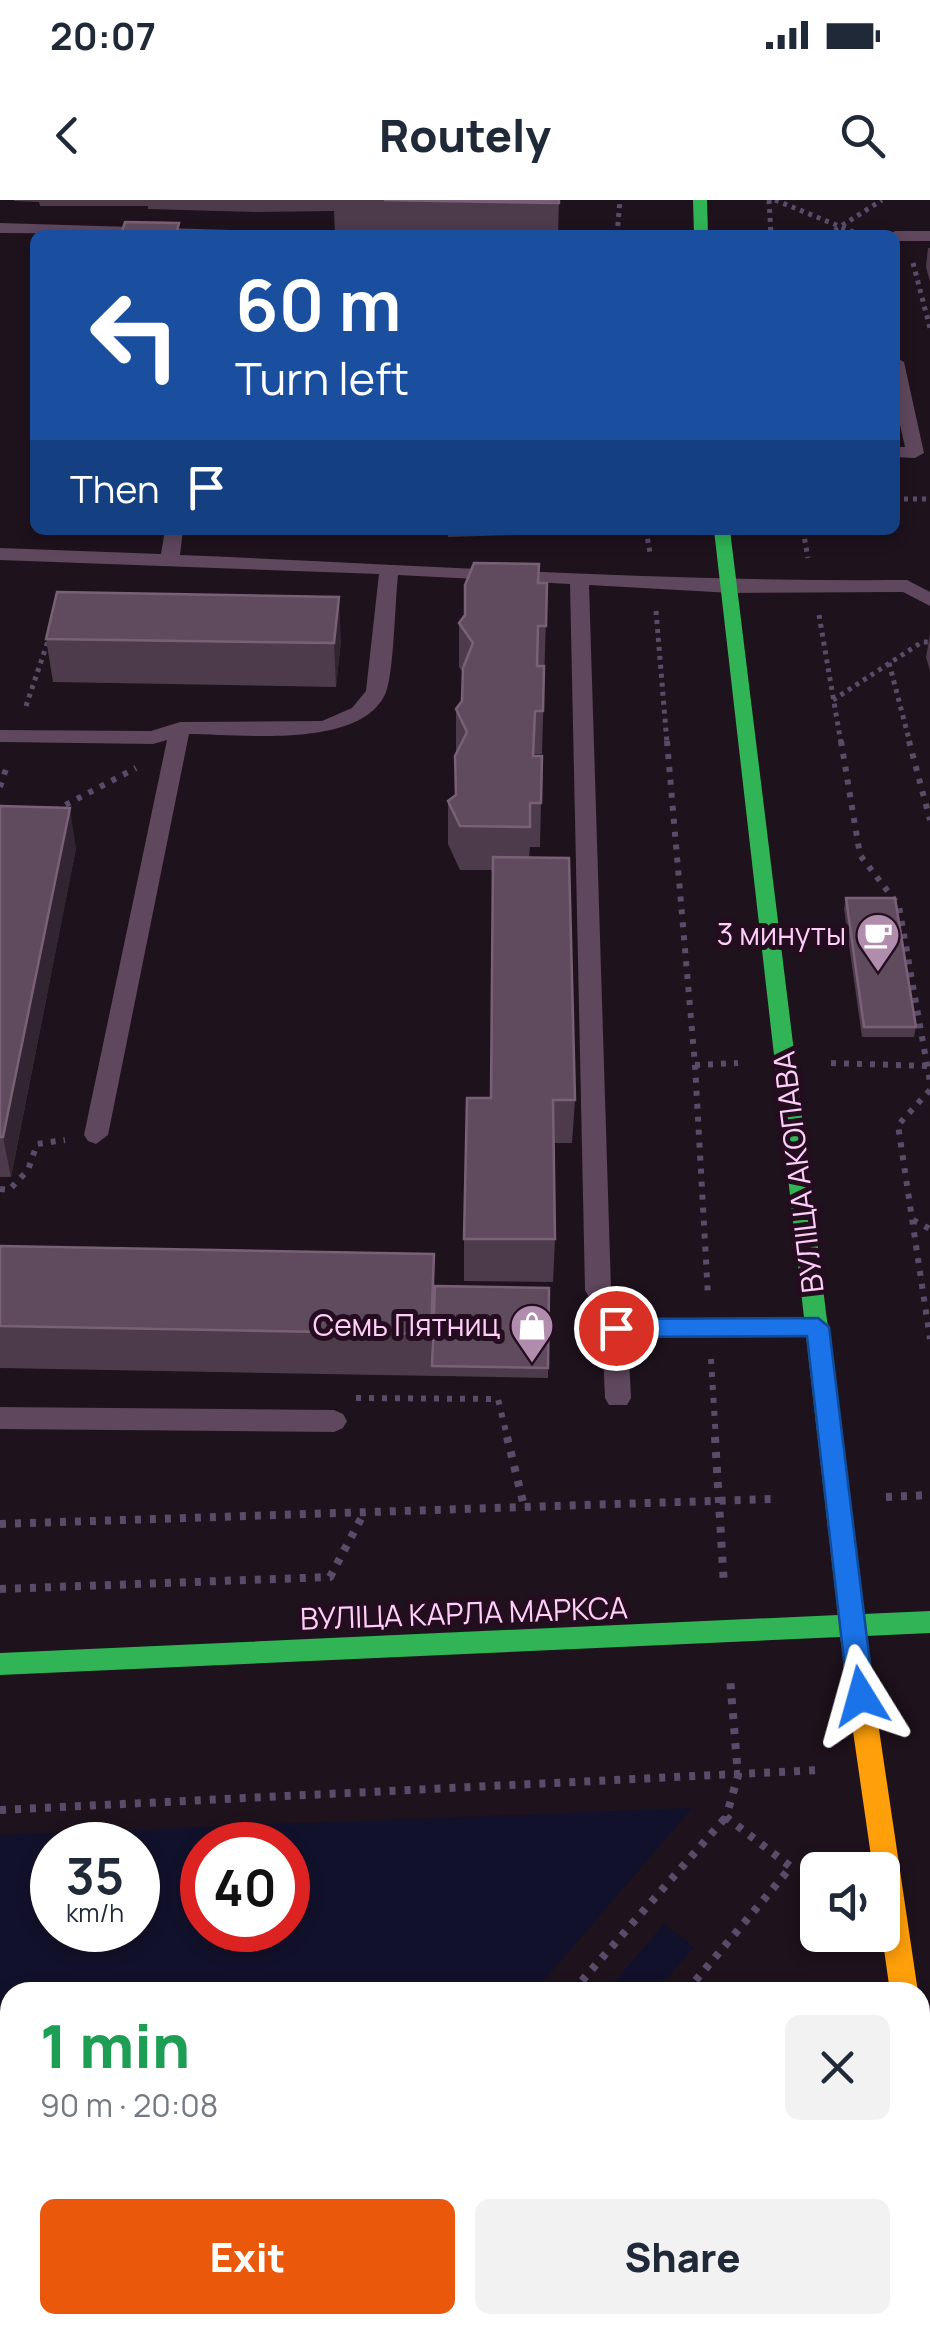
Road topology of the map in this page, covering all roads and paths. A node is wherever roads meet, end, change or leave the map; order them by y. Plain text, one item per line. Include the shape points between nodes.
1 (620, 200) edge
2 (700, 200) edge
3 (772, 200) edge
4 (882, 200) edge
5 (0, 228) edge
6 (838, 228) junction
7 (66, 230) edge
8 (617, 230) edge
9 (701, 230) edge
10 (771, 230) edge
11 (835, 230) edge
12 (845, 230) edge
13 (900, 236) edge
14 (930, 236) edge
15 (930, 260) edge
16 (930, 328) edge
17 (900, 387) edge
18 (913, 452) edge
19 (930, 498) edge
20 (900, 499) edge
21 (173, 535) edge
22 (647, 535) edge
23 (723, 535) edge
24 (805, 535) edge
25 (0, 554) edge
26 (77, 556) junction
27 (170, 559) junction
28 (389, 569) junction
29 (579, 576) junction
30 (654, 580) junction
31 (814, 587) junction
32 (732, 588) junction
33 (930, 600) edge
34 (930, 642) edge
35 (889, 663) junction
36 (833, 700) junction
37 (8, 736) edge
38 (178, 737) junction
39 (0, 787) edge
40 (40, 819) edge
41 (930, 820) edge
42 (928, 1067) edge
43 (930, 1082) edge
44 (930, 1090) edge
45 (96, 1135) dead end
46 (37, 1144) dead end
47 (0, 1190) edge
48 (912, 1220) junction
49 (930, 1229) edge
50 (598, 1290) dead end
51 (818, 1327) junction
52 (710, 1328) junction
53 (930, 1339) edge
54 (618, 1398) dead end
55 (0, 1418) edge
56 (334, 1420) dead end
57 (930, 1495) edge
58 (880, 1498) dead end
59 (719, 1499) junction
60 (771, 1500) dead end
61 (364, 1512) junction
62 (0, 1524) edge
63 (0, 1589) edge
64 (930, 1622) edge
65 (851, 1624) junction
66 (0, 1664) edge
67 (0, 1810) edge
68 (726, 1817) junction
69 (581, 1982) edge
70 (694, 1982) edge
71 (903, 1982) edge

1 - 8 path
2 - 9 main road
3 - 6 path
3 - 10 path
4 - 6 path
5 - 7 lane
6 - 11 path
6 - 12 path
13 - 14 lane
15 - 16 path via 912,260
17 - 18 lane
19 - 20 path
21 - 27 lane
22 - 30 path
23 - 32 main road, ВУЛІЦА АКОПАВА
24 - 31 path
25 - 26 lane
26 - 27 lane
26 - 37 path
27 - 28 lane
28 - 29 lane
28 - 38 lane via 376,692 358,712 325,727
29 - 30 lane
29 - 50 lane
30 - 32 lane
30 - 52 path
31 - 32 lane
31 - 33 lane via 908,586
31 - 36 path
32 - 51 main road, ВУЛІЦА АКОПАВА
34 - 35 path
35 - 36 path
35 - 41 path
36 - 42 path via 860,855 900,906
37 - 38 lane
37 - 39 path
38 - 40 path
38 - 45 lane
42 - 43 path
44 - 48 path via 898,1124
46 - 47 path via 28,1170 9,1190
48 - 49 path
48 - 53 path
51 - 52 lane
51 - 65 main road, ВУЛІЦА АКОПАВА
52 - 54 lane via 616,1328
52 - 59 path
55 - 56 lane
57 - 58 path
59 - 60 path
59 - 61 path
61 - 62 path
61 - 63 path via 330,1576
64 - 65 main road, ВУЛІЦА КАРЛА МАРКСА
65 - 66 main road, ВУЛІЦА КАРЛА МАРКСА
65 - 71 main road, ВУЛІЦА АКОПАВА
67 - 68 path via 738,1776
68 - 69 path
68 - 70 path via 792,1867

